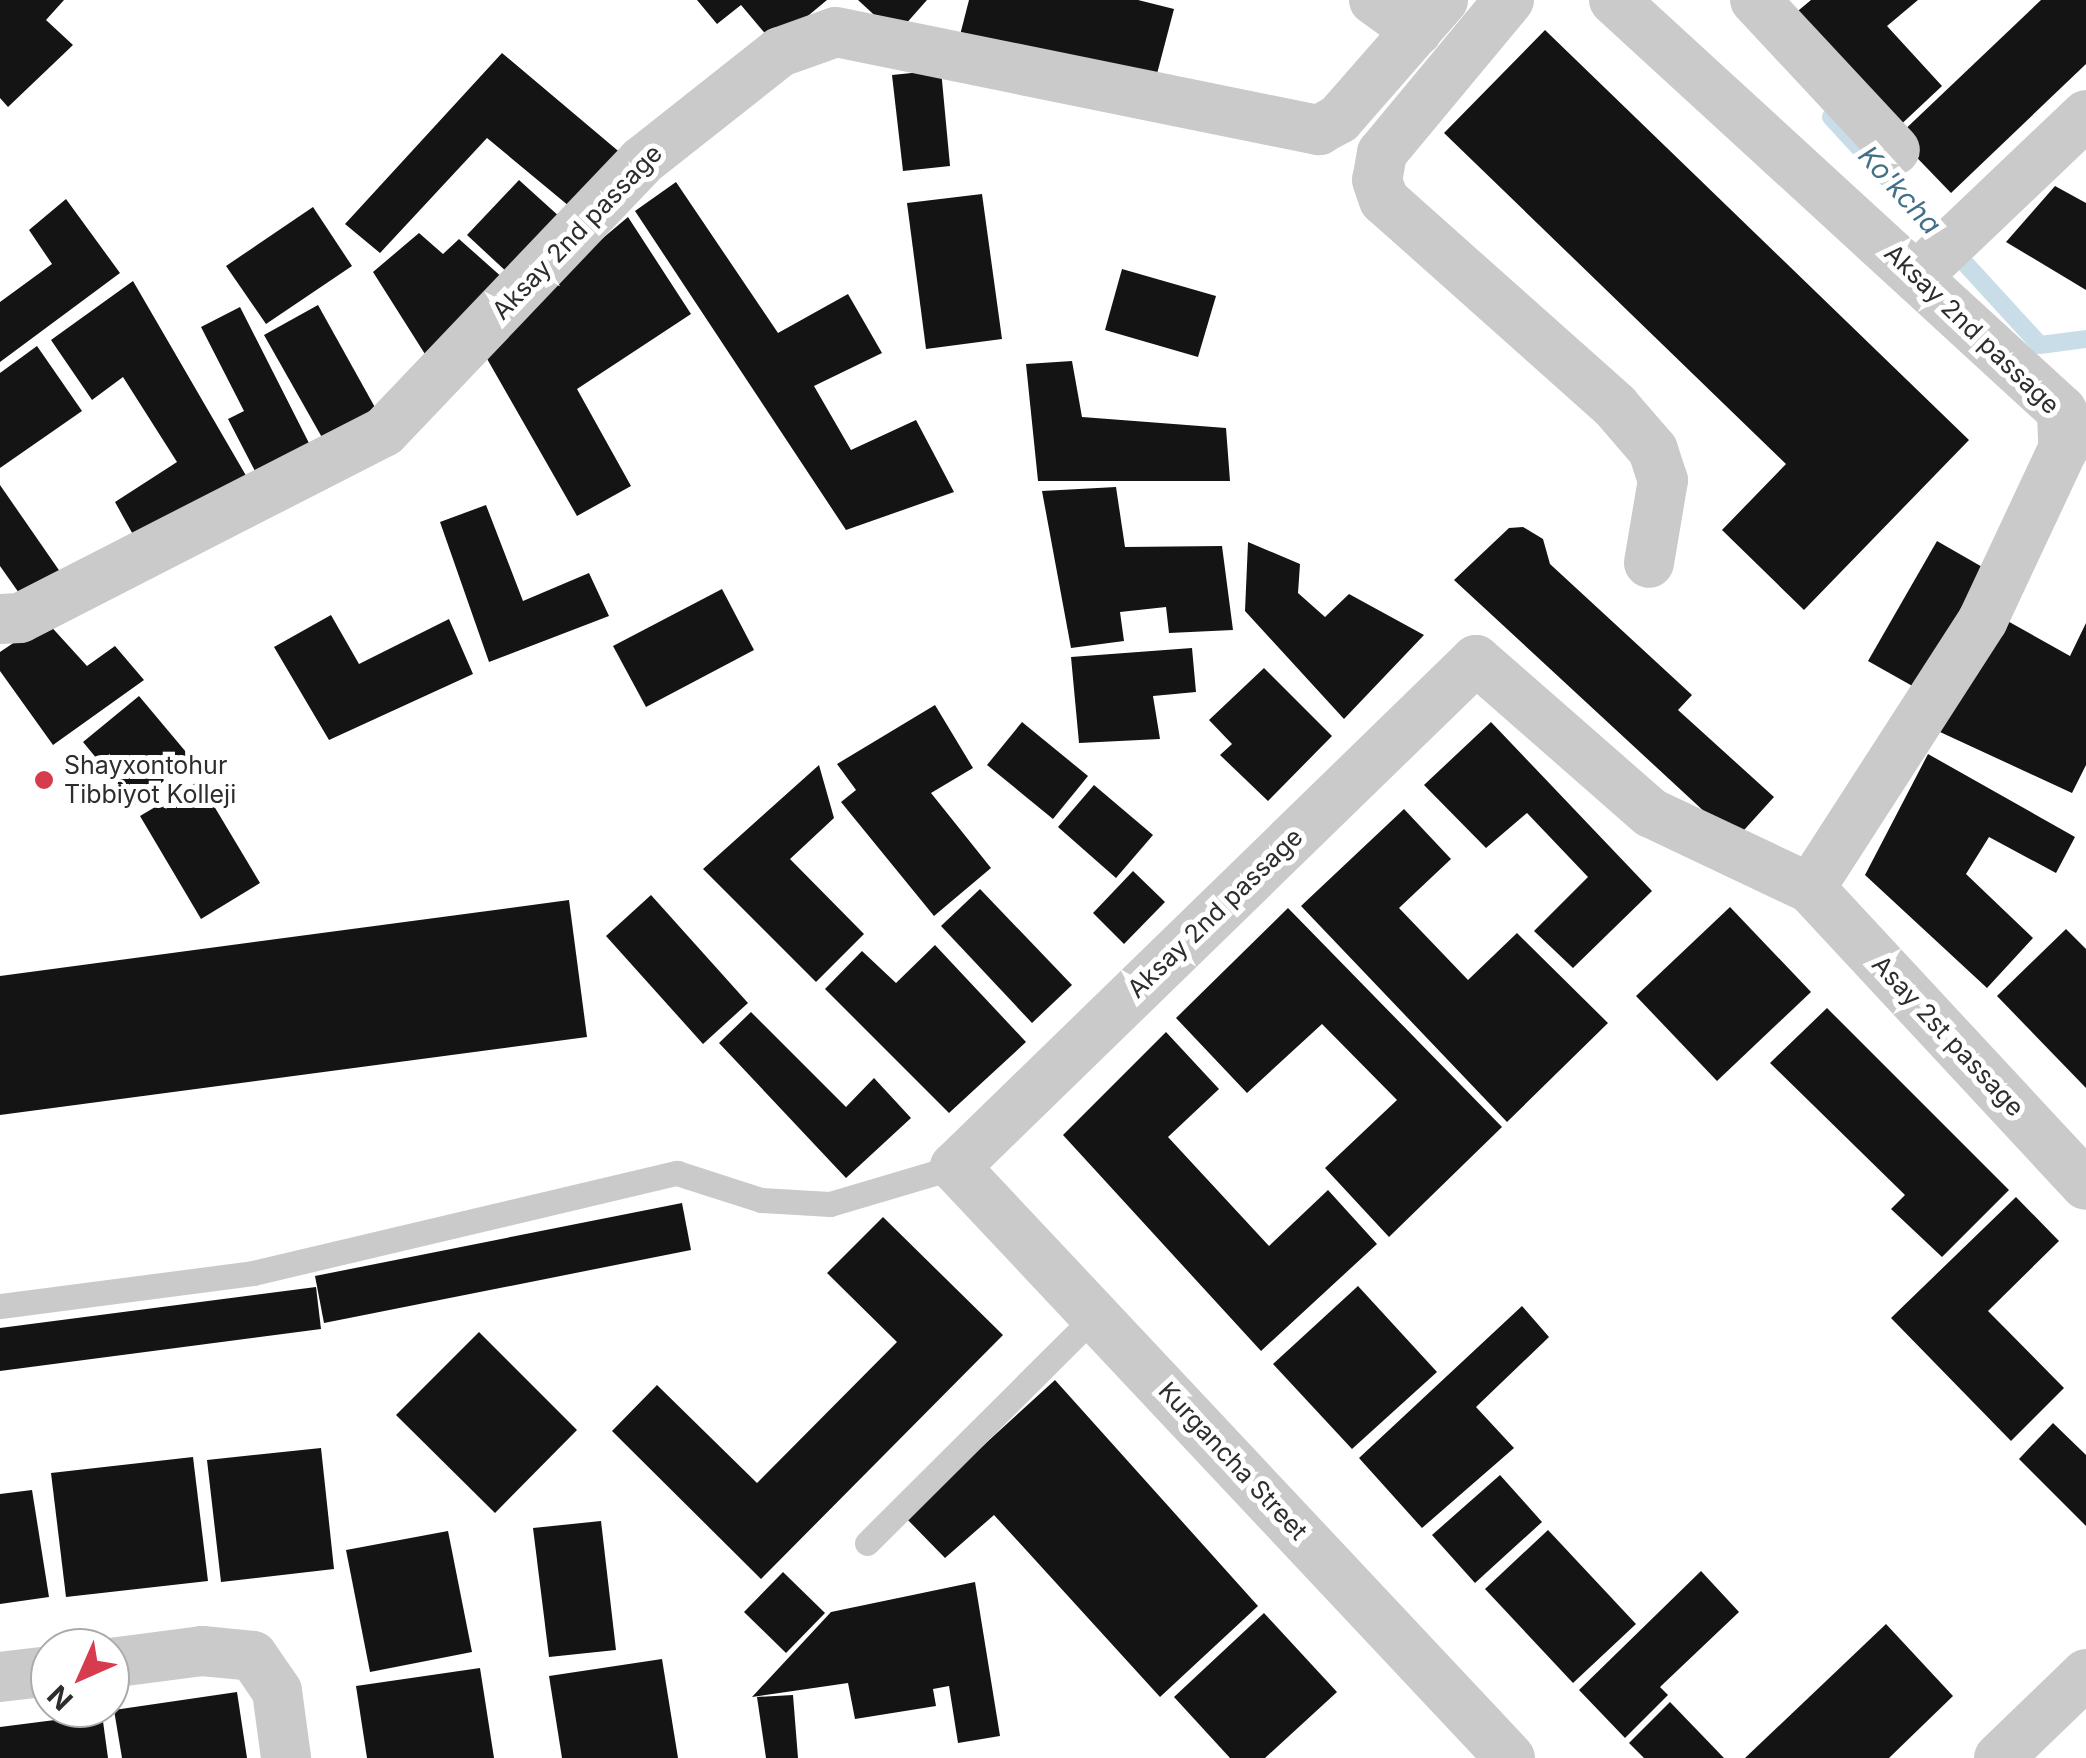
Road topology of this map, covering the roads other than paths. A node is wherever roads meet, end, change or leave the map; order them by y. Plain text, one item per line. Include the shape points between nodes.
1 (1374, 0) edge
2 (1510, 0) edge
3 (1614, 0) edge
4 (1755, 0) edge
5 (1430, 15) edge
6 (2086, 115) edge
7 (1895, 150) dead end
8 (1940, 255) junction
9 (1650, 563) dead end
10 (0, 620) edge
11 (1810, 888) junction
12 (955, 1167) junction
13 (2086, 1184) edge
14 (0, 1306) edge
15 (1096, 1314) junction
16 (867, 1543) dead end
17 (130, 1660) edge
18 (30, 1673) edge
19 (2086, 1674) edge
20 (0, 1677) edge
21 (286, 1758) edge
22 (1510, 1758) edge
23 (1999, 1758) edge

1 - 5 street
2 - 9 street via 1382,153 1377,180 1384,200 1616,406 1653,450 1663,480
3 - 8 street, Aksay 2nd passage
4 - 7 street
5 - 10 street, Aksay 2nd passage via 1339,119 1319,130 836,32 780,52 642,160 384,432 20,618
6 - 8 street
8 - 11 street, Aksay 2nd passage via 2062,411 2064,449 1984,620
11 - 12 street via 1651,812 1476,660
11 - 13 street, Asay 2st passage
12 - 14 lane via 830,1204 761,1200 678,1172 252,1273
12 - 15 street, Kurgancha Street
15 - 16 lane
15 - 22 street, Kurgancha Street
17 - 21 street via 202,1651 252,1656 276,1691
18 - 20 street
19 - 23 street

